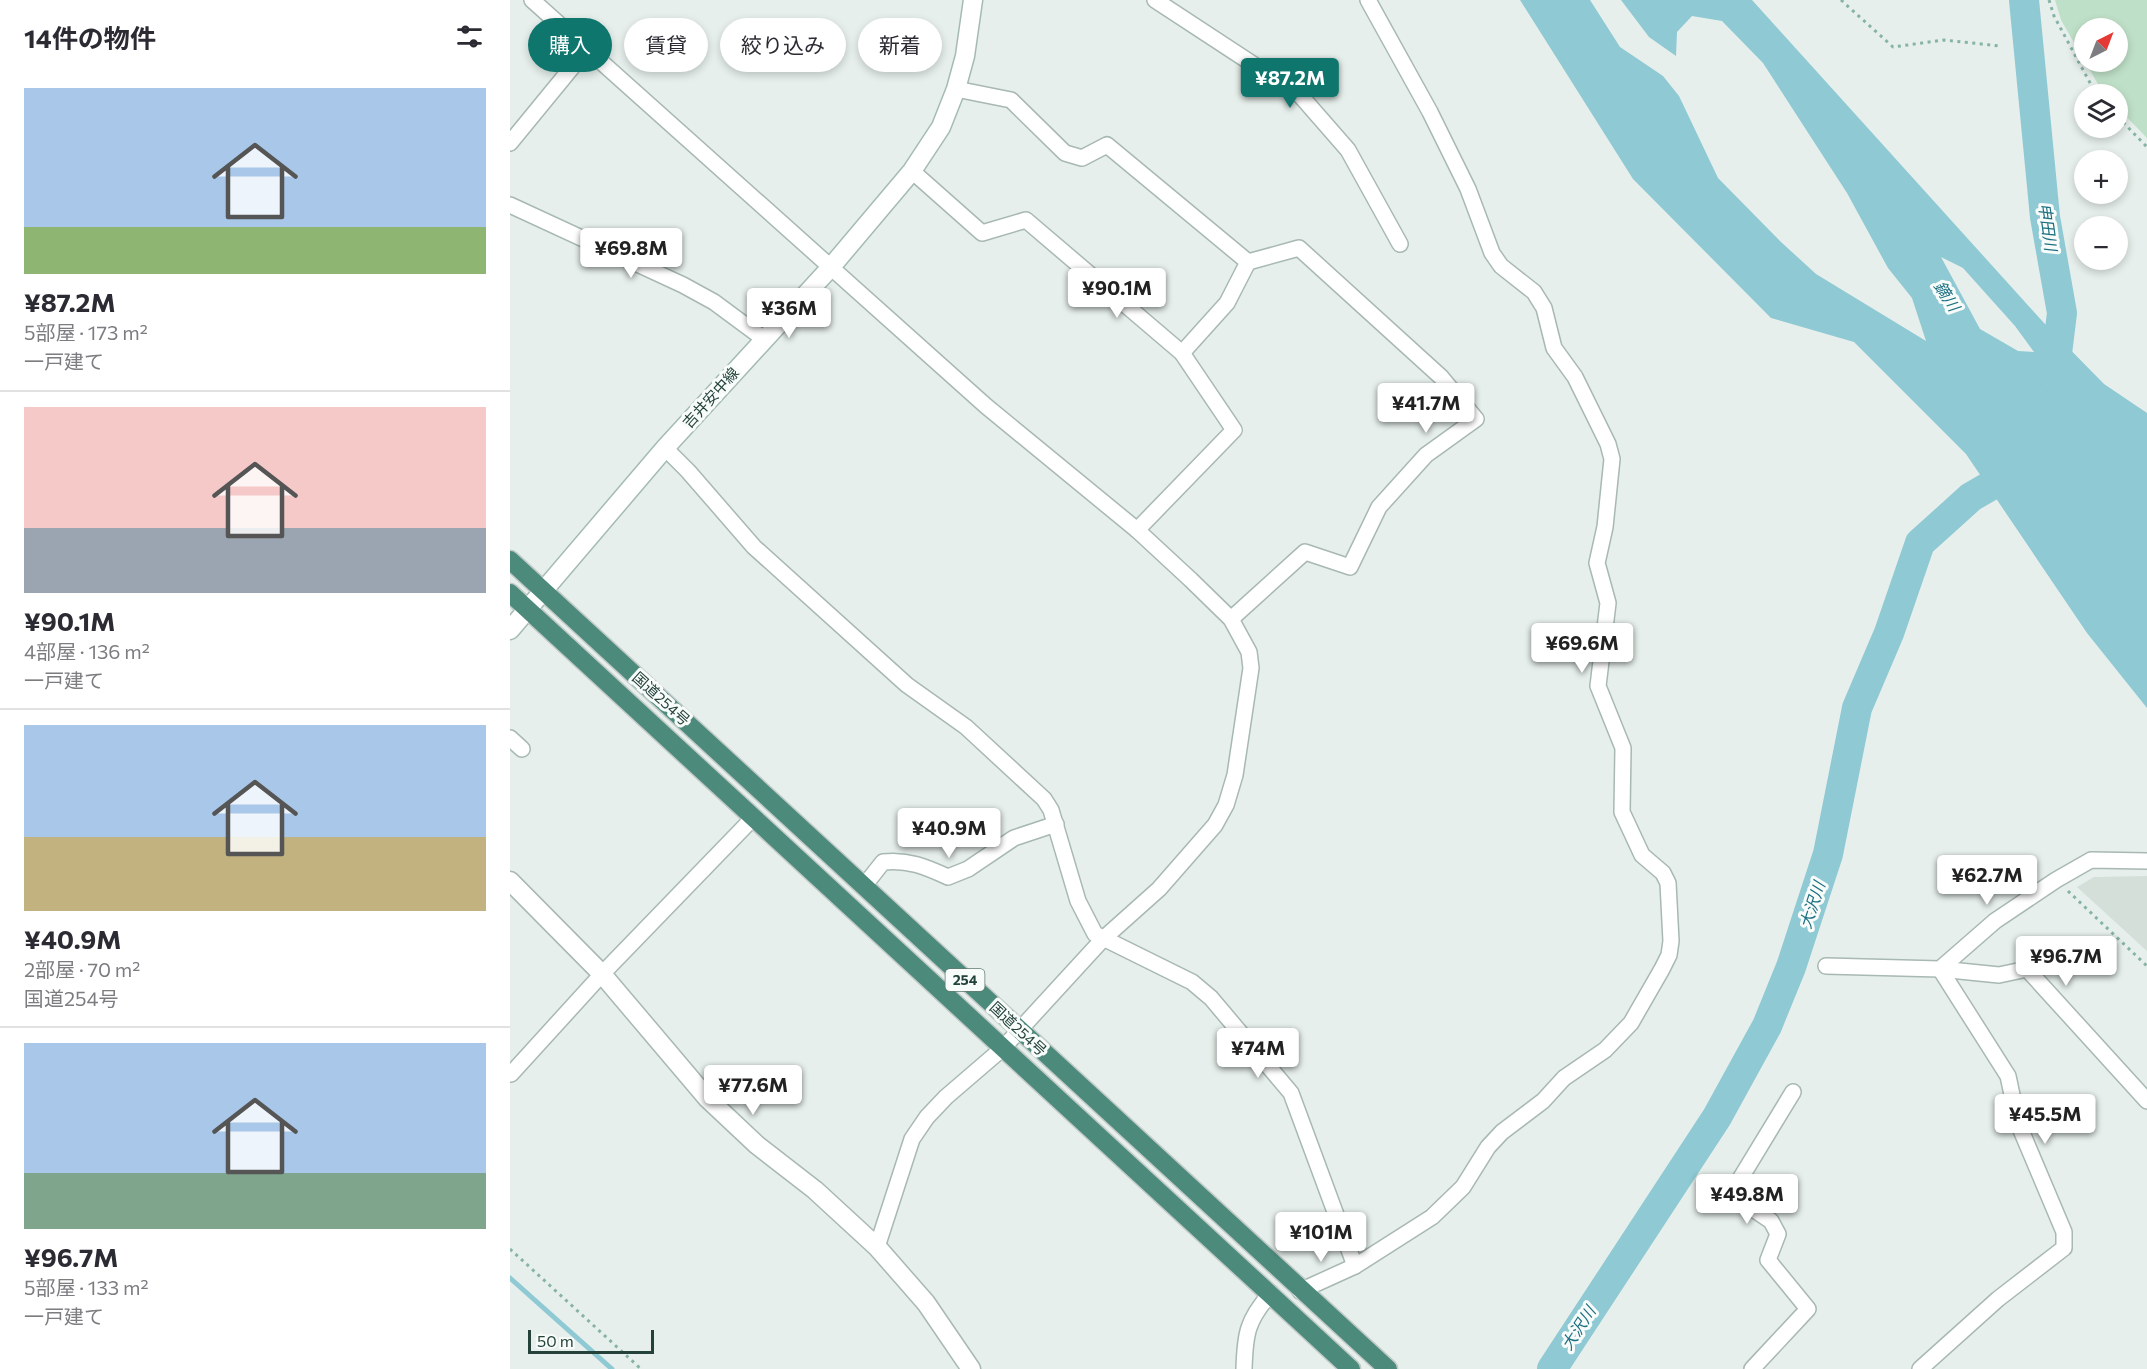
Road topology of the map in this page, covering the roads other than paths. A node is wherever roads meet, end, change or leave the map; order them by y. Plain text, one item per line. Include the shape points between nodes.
1 (532, 0) edge
2 (973, 0) edge
3 (1155, 0) edge
4 (1368, 0) edge
5 (552, 18) edge
6 (612, 71) edge
7 (568, 72) edge
8 (956, 89) junction
9 (510, 143) edge
10 (912, 171) junction
11 (510, 205) edge
12 (1400, 244) dead end
13 (1248, 262) junction
14 (831, 267) junction
15 (764, 339) junction
16 (1182, 353) junction
17 (665, 448) junction
18 (1137, 530) junction
19 (510, 560) edge
20 (542, 590) junction
21 (510, 592) edge
22 (528, 608) junction
23 (1231, 619) junction
24 (510, 630) edge
25 (510, 738) edge
26 (522, 749) dead end
27 (754, 817) junction
28 (1056, 825) junction
29 (2147, 861) edge
30 (510, 881) edge
31 (864, 886) junction
32 (1103, 939) junction
33 (1826, 966) dead end
34 (1940, 969) junction
35 (602, 974) junction
36 (1019, 1030) junction
37 (1003, 1048) junction
38 (511, 1074) edge
39 (1793, 1092) dead end
40 (2147, 1101) edge
41 (878, 1247) junction
42 (1355, 1266) junction
43 (1300, 1291) junction
44 (1271, 1293) junction
45 (971, 1369) edge
46 (1244, 1369) edge
47 (1351, 1369) edge
48 (1388, 1369) edge
49 (1752, 1369) edge
50 (1920, 1369) edge

1 - 5 street
2 - 8 main road, 吉井安中線
3 - 12 street via 1300,95 1348,150
4 - 42 street via 1468,189 1492,253 1501,266 1534,292 1544,308 1554,348 1575,377 1608,444 1611,459 1605,527 1597,563 1608,603 1598,686 1623,748 1622,812 1642,855 1663,873 1668,883 1671,941 1662,969 1631,1023 1617,1038 1564,1078 1544,1101 1502,1131 1463,1187 1432,1217
6 - 14 street
7 - 9 street
8 - 10 main road, 吉井安中線 via 941,127
8 - 13 street via 1011,100 1065,153 1082,158 1107,145
10 - 14 main road, 吉井安中線
10 - 16 street via 982,232 1026,220
11 - 15 street via 683,285 714,302
13 - 16 street via 1227,303
13 - 23 street via 1299,248 1441,376 1476,419 1426,454 1378,507 1350,567 1305,552
14 - 15 main road, 吉井安中線
14 - 18 street via 986,406
15 - 17 main road, 吉井安中線
16 - 18 street via 1234,430
17 - 20 main road, 吉井安中線
17 - 28 street via 754,547 908,685 966,727 1027,781 1044,799
18 - 23 street
19 - 20 highway, 254
20 - 22 main road, 吉井安中線
20 - 31 highway, 国道254号 / 254
21 - 22 highway, 254
22 - 24 main road, 吉井安中線
22 - 27 highway, 国道254号 / 254
23 - 32 street via 1249,652 1251,668 1226,805 1215,825 1159,889
25 - 26 street
27 - 35 street
27 - 37 highway, 国道254号 / 254
28 - 31 street via 1014,838 968,869 948,877 917,864 883,862
28 - 32 street via 1078,901 1095,934
29 - 34 street via 2091,860 1995,921
30 - 35 main road
31 - 36 highway, 国道254号 / 254
32 - 36 street
32 - 42 street via 1192,982 1211,998 1291,1093
33 - 34 street
34 - 40 street via 1999,975 2027,969
34 - 50 street via 2008,1076 2018,1123 2065,1240 2064,1248 1998,1299
35 - 38 street
35 - 41 main road via 707,1098
36 - 37 street
36 - 43 highway, 国道254号 / 254
37 - 41 street via 946,1097 912,1139
37 - 44 highway, 国道254号 / 254
39 - 49 street via 1731,1194 1771,1221 1778,1234 1768,1260 1808,1309
41 - 45 main road via 926,1303
42 - 43 street
43 - 48 highway, 国道254号 / 254
44 - 46 street via 1247,1328
44 - 47 highway, 国道254号 / 254

